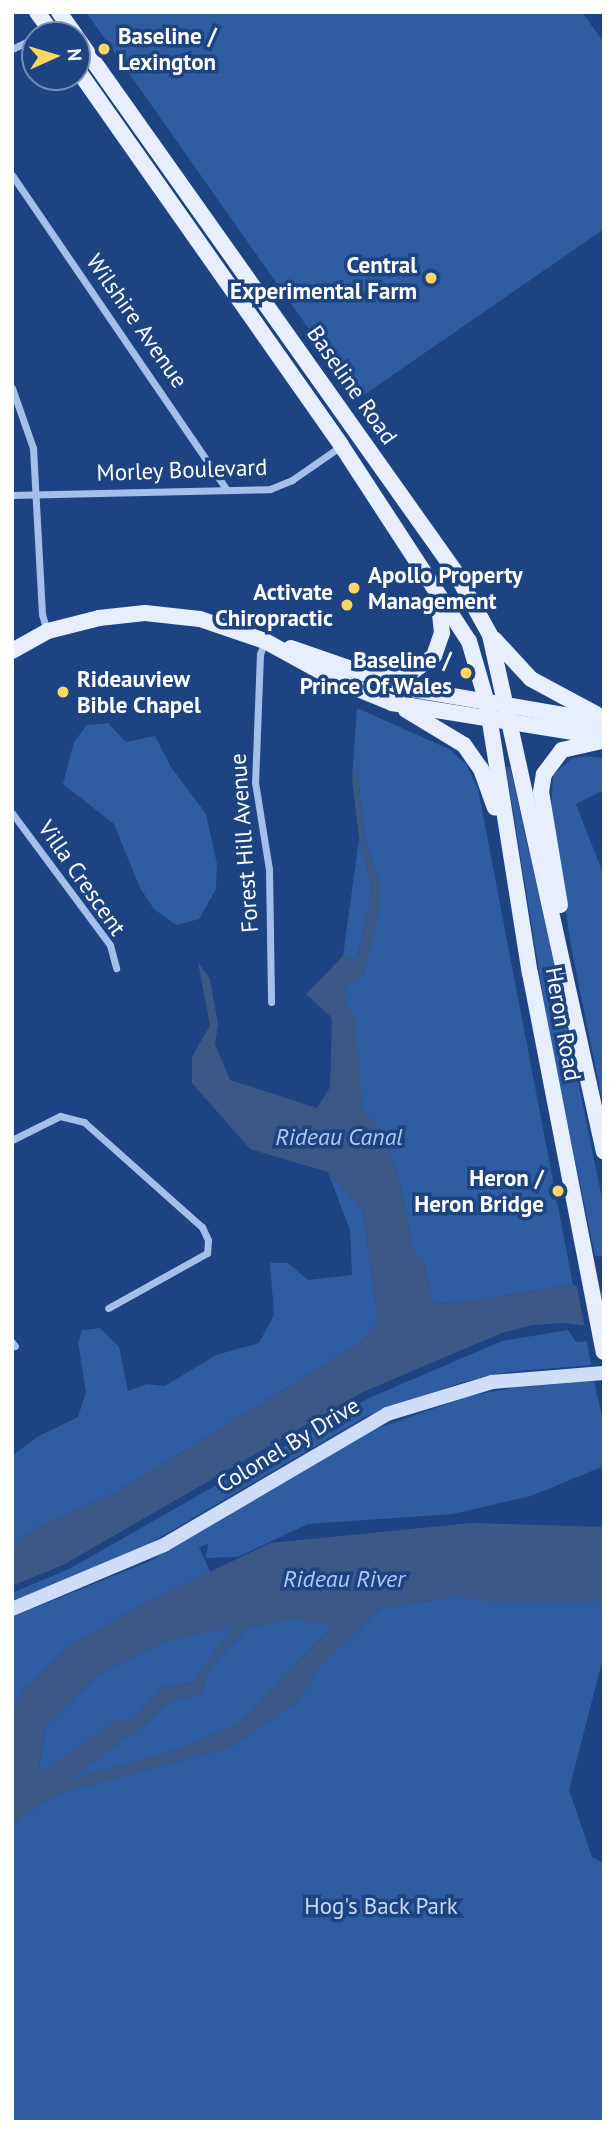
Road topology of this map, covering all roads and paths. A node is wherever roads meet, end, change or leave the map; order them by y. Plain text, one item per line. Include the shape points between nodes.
1 (91, 58) edge
2 (91, 89) edge
3 (12, 175) edge
4 (12, 388) edge
5 (341, 445) junction
6 (227, 490) junction
7 (37, 494) junction
8 (12, 495) edge
9 (437, 587) junction
10 (48, 631) junction
11 (491, 635) junction
12 (268, 642) junction
13 (12, 651) edge
14 (339, 673) junction
15 (367, 675) junction
16 (393, 703) junction
17 (488, 711) junction
18 (509, 714) junction
19 (604, 720) edge
20 (604, 739) edge
21 (12, 813) edge
22 (508, 843) junction
23 (116, 968) dead end
24 (570, 995) junction
25 (271, 1002) dead end
26 (12, 1140) edge
27 (604, 1152) edge
28 (108, 1308) dead end
29 (604, 1352) edge
30 (604, 1373) edge
31 (12, 1609) edge

1 - 11 main road, Baseline Road via 438,547
2 - 5 main road, Baseline Road
3 - 6 street, Wilshire Avenue
4 - 7 street via 29,427
5 - 6 street, Morley Boulevard via 281,484
5 - 9 main road, Baseline Road
6 - 7 street, Morley Boulevard
7 - 8 street, Morley Boulevard
7 - 10 street via 42,614
9 - 15 main road via 442,633 434,656 406,674
9 - 17 main road, Baseline Road via 469,641
10 - 12 main road via 145,613 223,624
10 - 13 main road
11 - 18 main road, Baseline Road
11 - 19 main road via 531,679
12 - 14 main road
12 - 25 street, Forest Hill Avenue via 260,654 255,782 269,869
14 - 15 main road
14 - 16 main road
15 - 17 main road
16 - 17 main road
16 - 22 main road via 469,751 481,769
17 - 18 main road
17 - 22 main road, Heron Road
18 - 19 main road
18 - 20 main road
18 - 24 main road, Heron Road
20 - 24 main road via 562,750 547,766 541,783
21 - 23 street, Villa Crescent via 110,945
22 - 29 main road, Heron Road
24 - 27 main road, Heron Road
26 - 28 street via 60,1116 84,1122 202,1227 207,1253
30 - 31 main road, Colonel By Drive via 492,1382 387,1413 164,1545

